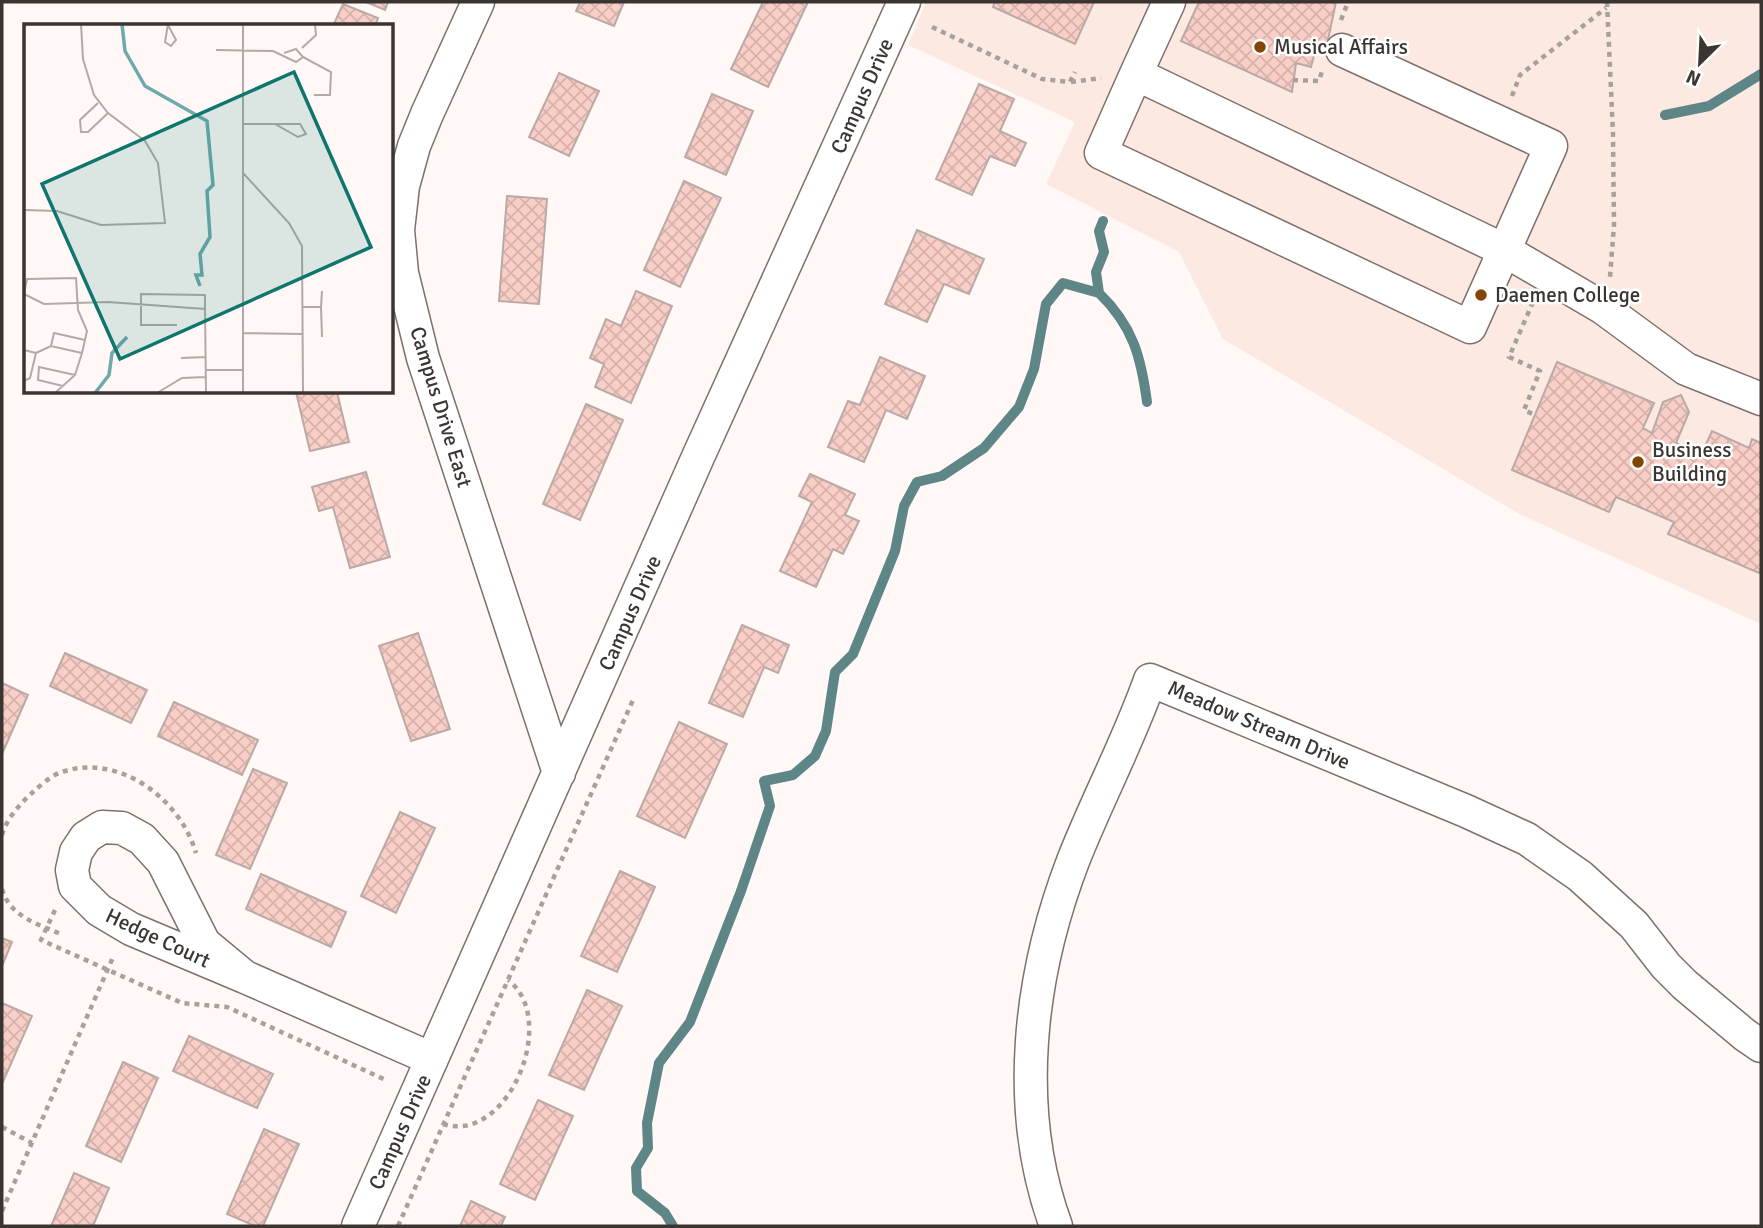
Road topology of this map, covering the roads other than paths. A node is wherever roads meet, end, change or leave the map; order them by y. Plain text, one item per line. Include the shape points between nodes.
1 (478, 2) edge
2 (904, 2) edge
3 (1169, 2) edge
4 (1342, 50) dead end
5 (1136, 74) junction
6 (1504, 250) junction
7 (1761, 399) edge
8 (559, 773) junction
9 (245, 978) junction
10 (1761, 1046) edge
11 (432, 1059) junction
12 (358, 1226) edge
13 (1056, 1226) edge

1 - 8 street, Campus Drive East via 423,125 402,186 398,230 402,273 423,358
2 - 8 street, Campus Drive
3 - 5 street
4 - 6 street via 1551,146
5 - 6 street
5 - 6 street via 1101,153 1470,327
6 - 7 street via 1603,308 1686,369
8 - 11 street, Campus Drive
9 - 9 street, Hedge Court via 204,943 163,862 142,839 122,828 102,827 86,836 72,870 75,886 99,909 131,929
9 - 11 street, Hedge Court
10 - 13 street, Meadow Stream Drive via 1685,985 1634,925 1580,876 1527,839 1150,680 1073,862 1034,1005 1031,1110
11 - 12 street, Campus Drive

